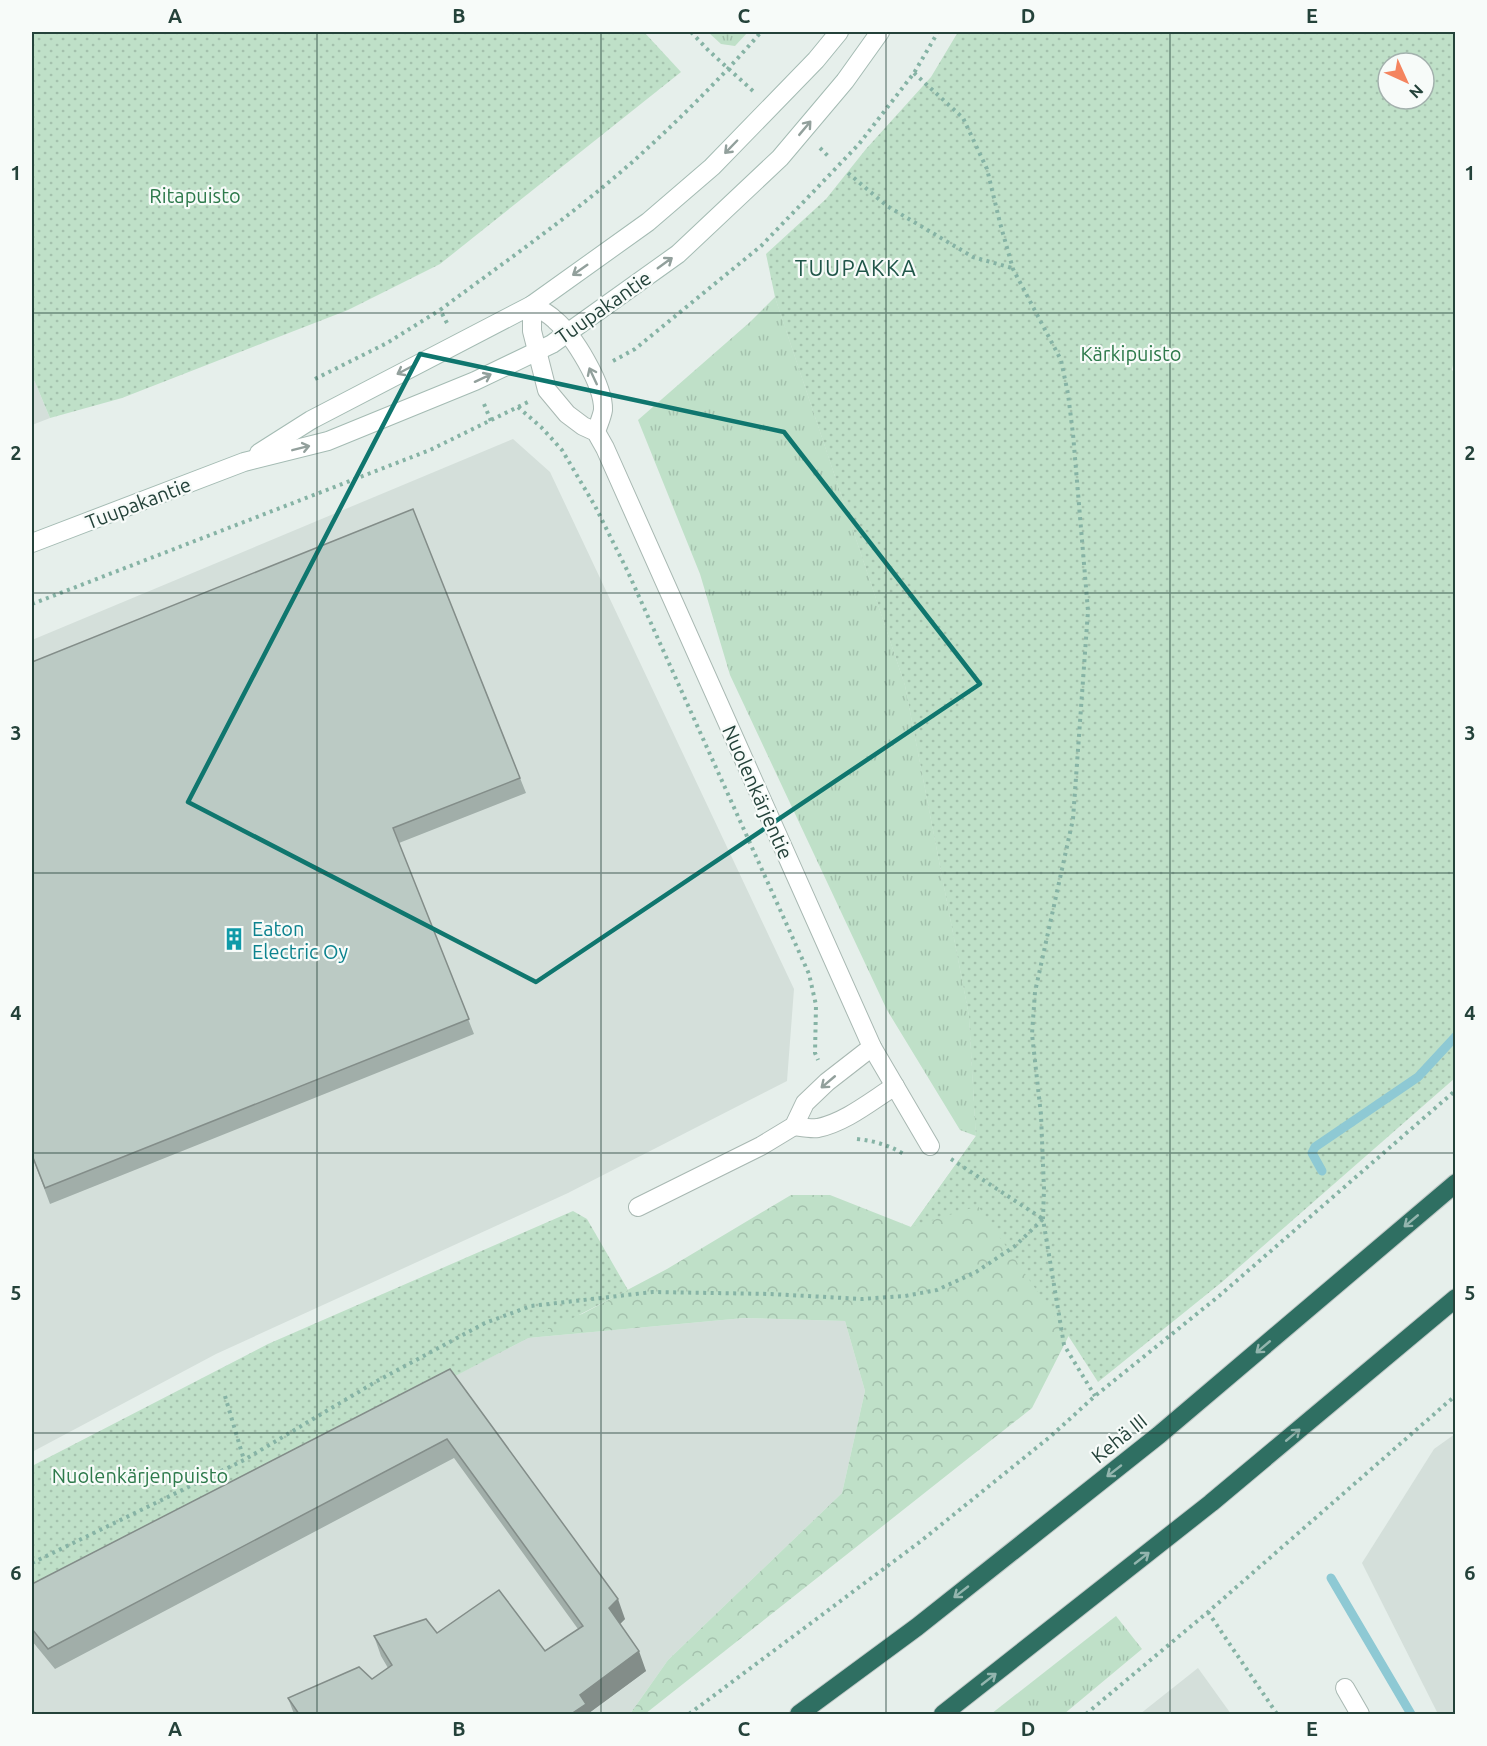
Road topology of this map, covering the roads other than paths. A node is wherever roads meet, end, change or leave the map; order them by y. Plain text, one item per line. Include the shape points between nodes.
1 (839, 32) edge
2 (880, 32) edge
3 (532, 304) junction
4 (568, 333) junction
5 (536, 352) junction
6 (596, 432) junction
7 (244, 462) junction
8 (32, 543) edge
9 (872, 1047) junction
10 (895, 1086) junction
11 (794, 1126) junction
12 (930, 1146) road end
13 (1455, 1183) edge
14 (638, 1207) dead end
15 (1455, 1298) edge
16 (1345, 1688) dead end
17 (799, 1714) edge
18 (943, 1714) edge
19 (1360, 1714) edge

1 -> 3 main road, Tuupakantie via 712,167 648,222
4 -> 2 main road, Tuupakantie via 678,254 780,158 845,81
3 - 4 main road
3 - 5 main road, Nuolenkärjentie
3 -> 7 main road, Tuupakantie via 311,420
4 - 5 main road, Tuupakantie
6 -> 4 main road via 603,411 602,395
5 - 6 main road, Nuolenkärjentie via 547,390 567,414
7 -> 5 main road, Tuupakantie via 328,441
6 - 9 main road, Nuolenkärjentie
7 - 8 main road, Tuupakantie
9 - 10 main road, Nuolenkärjentie
9 -> 11 main road via 805,1103
10 - 11 main road via 845,1117 816,1128
10 - 12 main road, Nuolenkärjentie
11 - 14 main road
13 -> 17 highway, Kehä III via 1160,1435 917,1627
18 -> 15 highway via 1211,1503
16 - 19 main road

